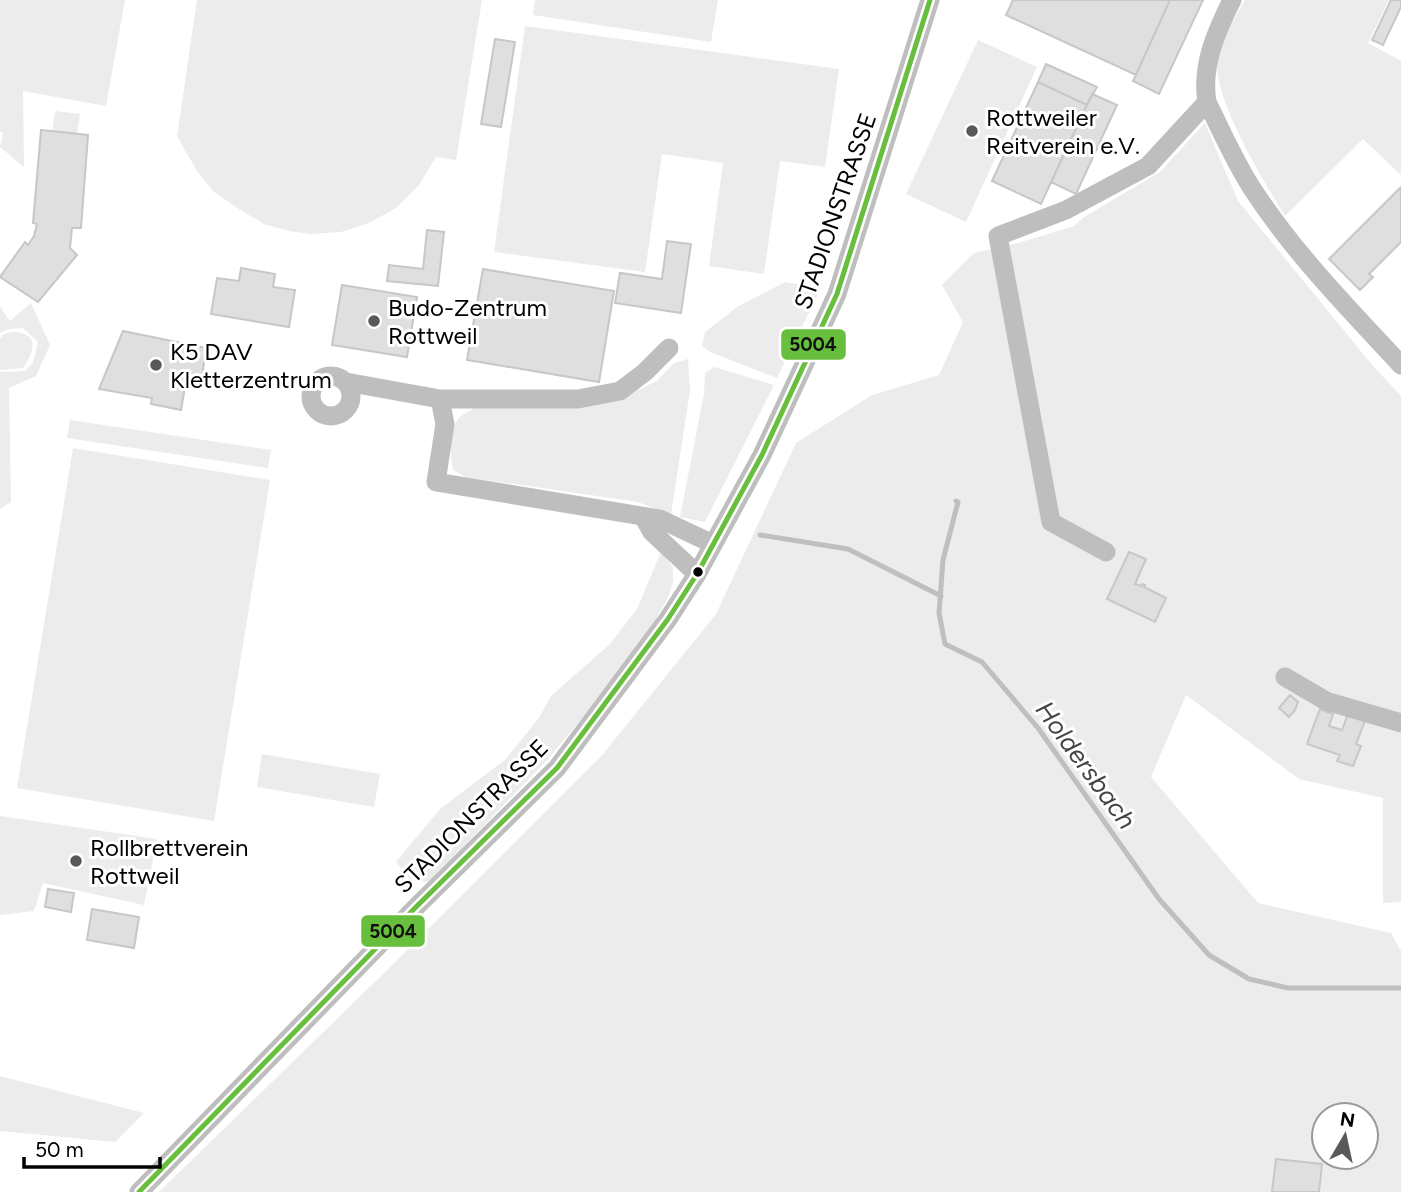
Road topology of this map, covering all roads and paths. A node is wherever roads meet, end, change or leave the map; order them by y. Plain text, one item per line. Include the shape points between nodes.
1 (930, 0) edge
2 (1232, 0) edge
3 (1207, 102) junction
4 (669, 348) dead end
5 (1401, 365) edge
6 (346, 382) dead end
7 (440, 399) junction
8 (644, 518) junction
9 (713, 544) junction
10 (1106, 552) dead end
11 (697, 574) junction
12 (1285, 677) dead end
13 (1401, 723) edge
14 (139, 1192) edge

1 - 9 street, STADIONSTRASSE via 836,294 762,456
2 - 3 street via 1208,58
3 - 5 street via 1253,190 1290,242
3 - 10 street via 1149,166 1066,210 998,236 1051,522
4 - 7 street via 620,391 578,399
6 - 7 street
7 - 8 street via 445,424 436,482
8 - 9 street via 660,519
8 - 11 street via 652,532
9 - 11 street, STADIONSTRASSE
11 - 14 street, STADIONSTRASSE via 557,768
12 - 13 street via 1326,701

